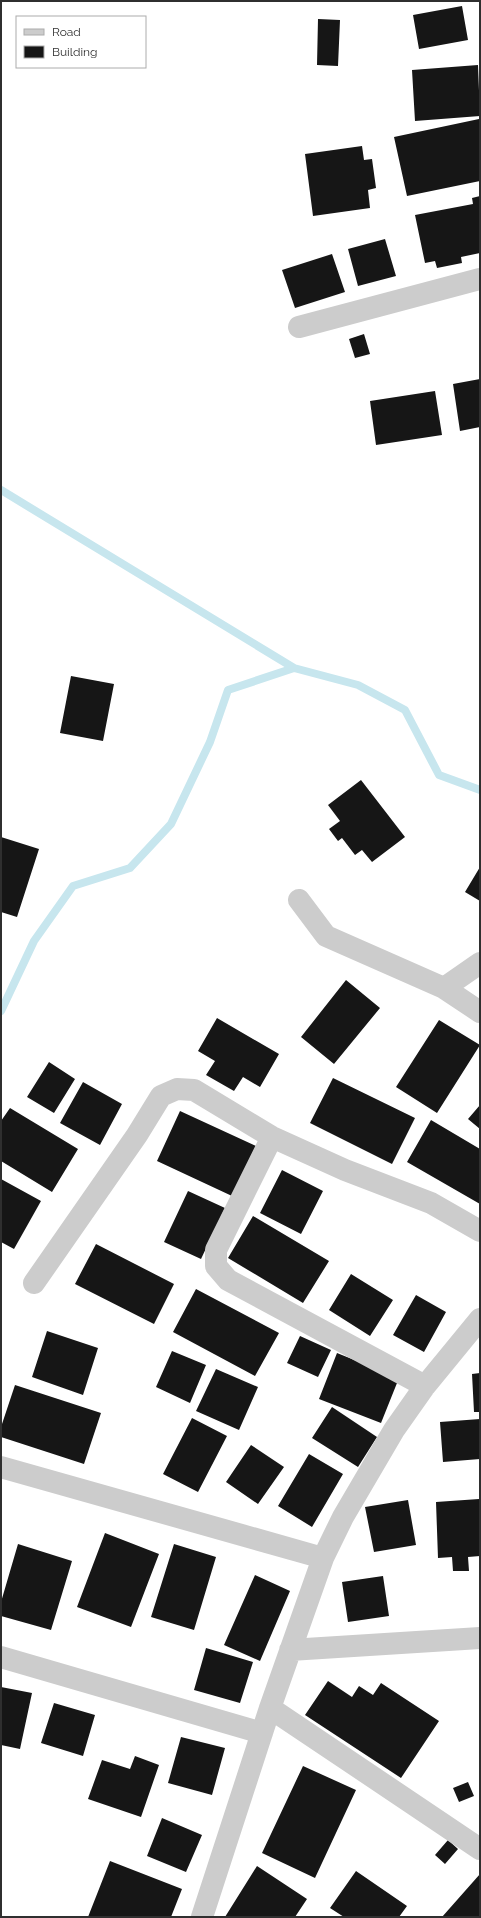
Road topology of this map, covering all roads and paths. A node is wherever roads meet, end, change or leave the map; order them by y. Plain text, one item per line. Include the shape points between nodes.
1 (480, 279) edge
2 (299, 326) dead end
3 (299, 900) dead end
4 (480, 963) edge
5 (444, 988) junction
6 (480, 1012) edge
7 (272, 1136) junction
8 (480, 1232) edge
9 (34, 1283) dead end
10 (480, 1319) edge
11 (425, 1386) junction
12 (1, 1467) edge
13 (323, 1558) junction
14 (480, 1638) edge
15 (290, 1650) junction
16 (1, 1657) edge
17 (270, 1708) junction
18 (262, 1733) junction
19 (480, 1849) edge
20 (202, 1917) edge

1 - 2 street
3 - 5 street via 326,936
4 - 5 street
5 - 6 street
7 - 8 street via 345,1170 431,1203
7 - 9 street via 194,1090 176,1089 161,1096
7 - 11 street via 216,1250 216,1266 228,1280
10 - 11 street
11 - 13 street via 394,1430 343,1517
12 - 13 street
13 - 15 street
14 - 15 street
15 - 17 street
16 - 18 street
17 - 18 street
17 - 19 street
18 - 20 street

